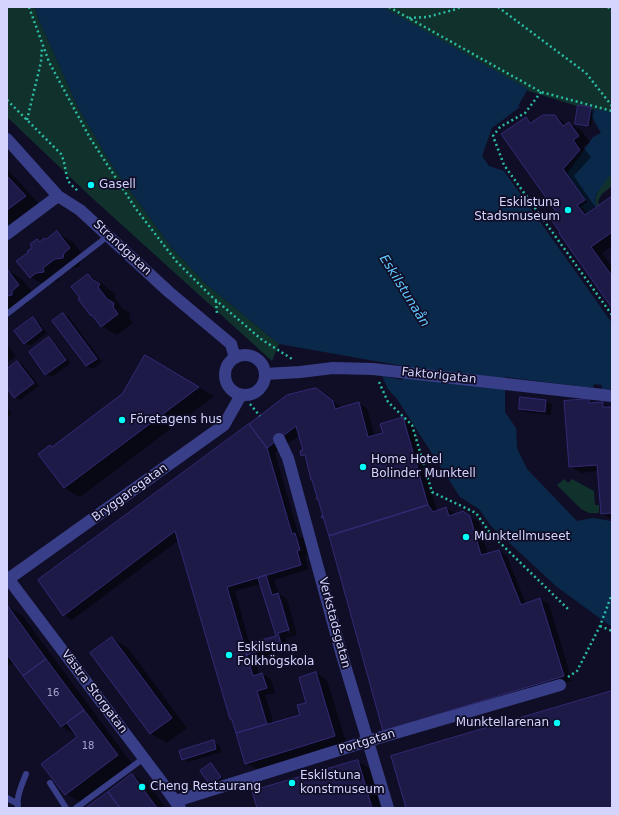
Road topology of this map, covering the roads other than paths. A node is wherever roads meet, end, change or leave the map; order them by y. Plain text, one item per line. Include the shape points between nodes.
1 (7, 140) edge
2 (58, 196) junction
3 (7, 234) edge
4 (108, 236) junction
5 (7, 314) edge
6 (235, 358) junction
7 (265, 374) junction
8 (241, 395) junction
9 (612, 396) edge
10 (279, 439) dead end
11 (7, 578) edge
12 (560, 685) road end
13 (368, 741) junction
14 (144, 758) junction
15 (26, 774) dead end
16 (50, 783) dead end
17 (7, 798) edge
18 (178, 805) edge
19 (18, 806) edge
20 (66, 808) edge
21 (76, 808) edge
22 (388, 808) edge

1 - 2 street, Strandgatan
2 - 3 street
2 - 4 street, Strandgatan via 80,210
4 - 5 lane
4 - 6 street, Strandgatan via 231,344
6 - 7 street via 241,355 254,357 263,366
6 - 8 street via 226,367 225,379 231,390
7 - 8 street via 264,384 260,389 249,395
7 - 9 street, Faktorigatan via 333,368 373,369
8 - 11 street, Bryggaregatan via 224,425
10 - 13 street, Verkstadsgatan via 288,458
11 - 14 street, Västra Storgatan
12 - 13 street, Portgatan
13 - 18 street, Portgatan
13 - 22 street, Verkstadsgatan
14 - 18 street, Västra Storgatan
14 - 21 lane
15 - 19 lane
16 - 20 lane
17 - 19 lane

